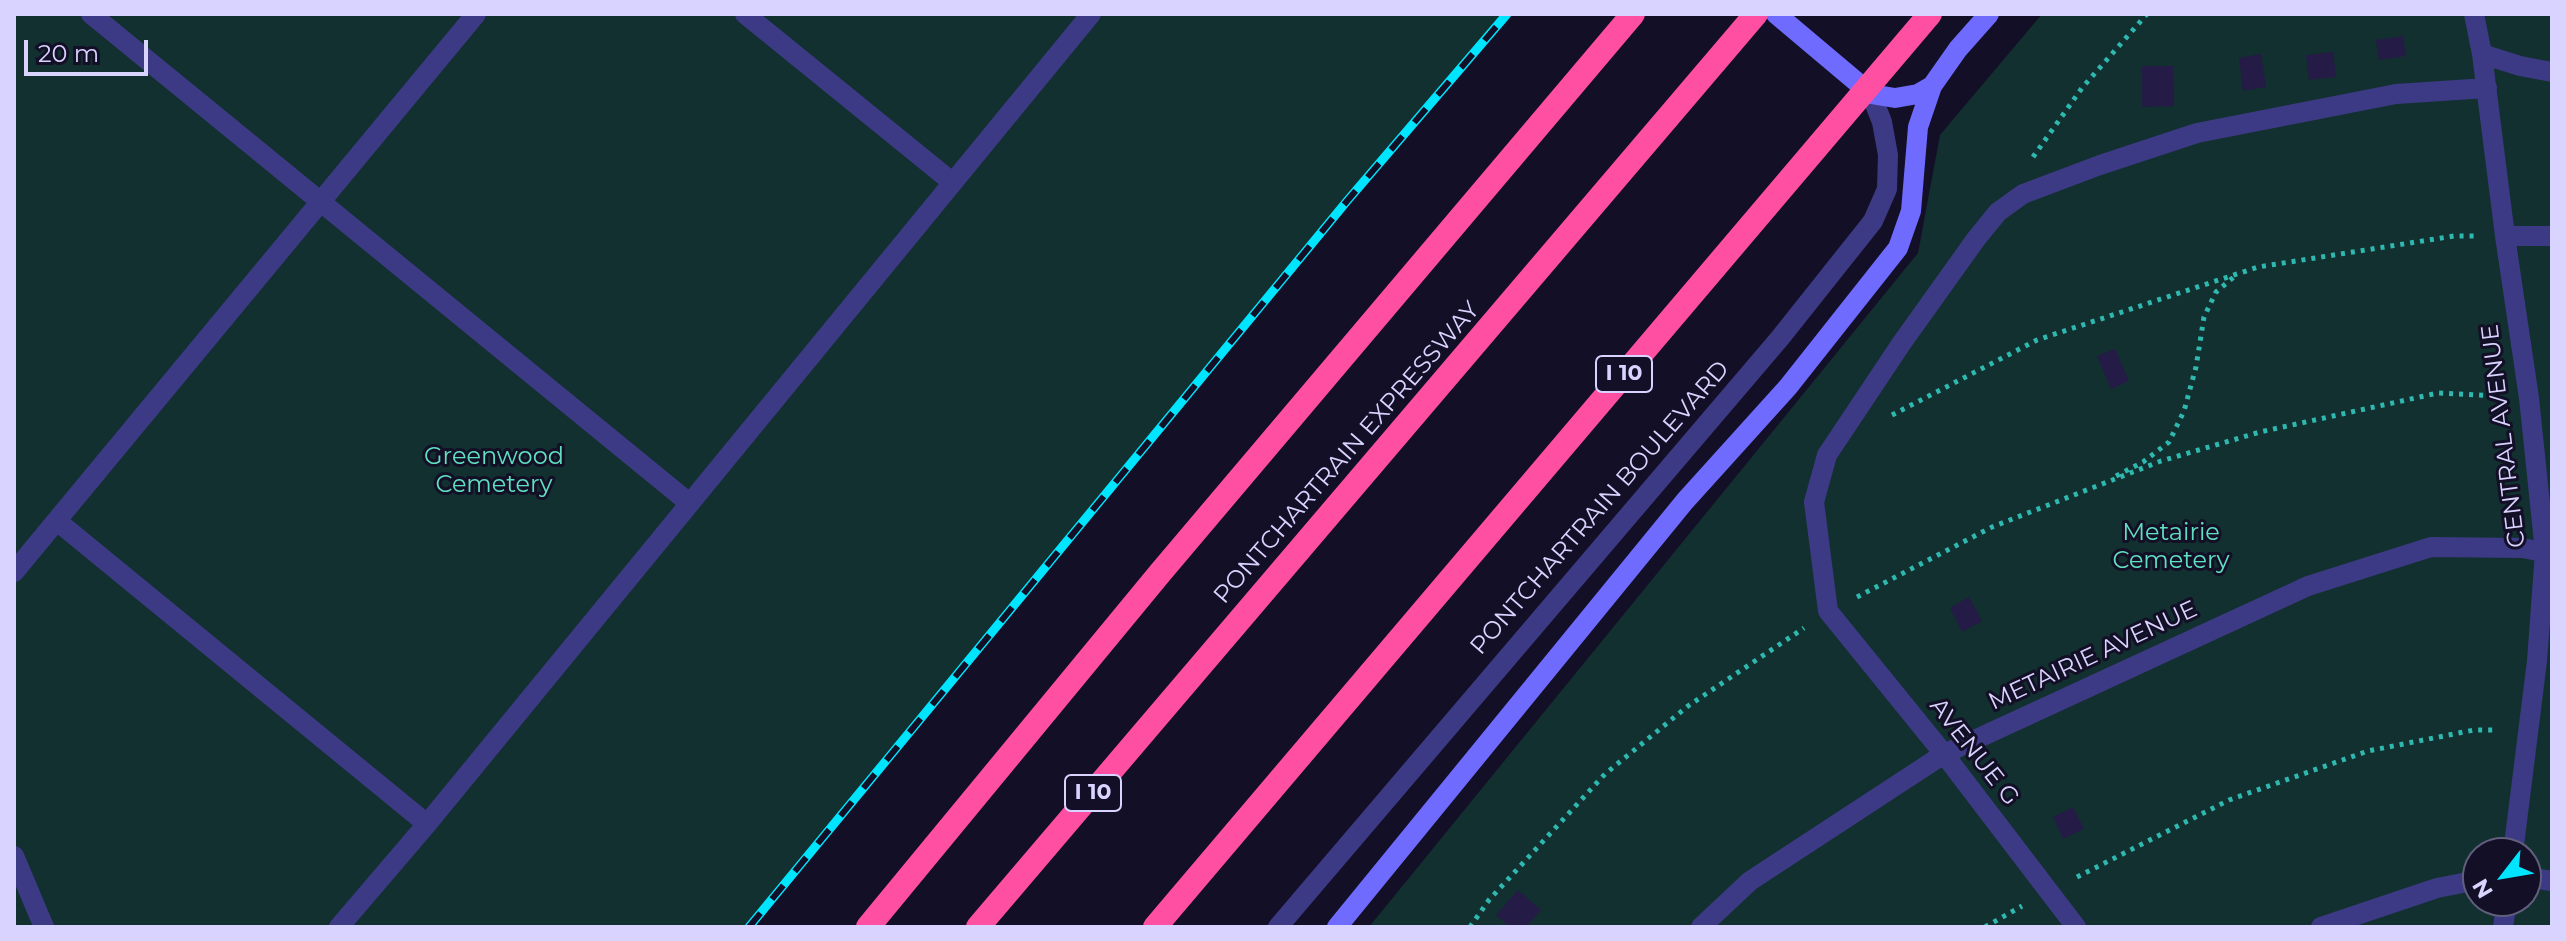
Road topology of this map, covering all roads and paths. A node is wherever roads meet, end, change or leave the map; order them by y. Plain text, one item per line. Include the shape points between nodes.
1 (91, 14) edge
2 (476, 14) edge
3 (745, 14) edge
4 (1091, 14) edge
5 (1633, 14) edge
6 (1756, 14) edge
7 (1776, 14) edge
8 (1930, 14) edge
9 (1989, 14) edge
10 (2147, 14) edge
11 (2474, 14) edge
12 (2482, 54) junction
13 (2552, 72) edge
14 (1932, 86) junction
15 (2487, 88) junction
16 (1871, 94) junction
17 (2026, 167) dead end
18 (952, 182) junction
19 (322, 201) junction
20 (2505, 236) junction
21 (2552, 236) edge
22 (2237, 274) junction
23 (2529, 398) junction
24 (1888, 416) dead end
25 (2090, 489) junction
26 (688, 502) junction
27 (57, 521) junction
28 (2548, 553) edge
29 (14, 572) edge
30 (1828, 611) junction
31 (2528, 731) junction
32 (1944, 754) junction
33 (427, 824) junction
34 (2515, 837) edge
35 (14, 856) edge
36 (2462, 883) edge
37 (2049, 892) junction
38 (44, 927) edge
39 (339, 927) edge
40 (868, 927) edge
41 (978, 927) edge
42 (1155, 927) edge
43 (1278, 927) edge
44 (1337, 927) edge
45 (1470, 927) edge
46 (1701, 927) edge
47 (1985, 927) edge
48 (2076, 927) edge
49 (2321, 927) edge

1 - 19 street
2 - 19 street
3 - 18 street
4 - 18 street
5 - 40 highway
6 - 41 highway, PONTCHARTRAIN EXPRESSWAY / I 10
7 - 16 street
8 - 42 highway, I 10
9 - 14 street
10 - 17 path via 2082,88
11 - 12 street, CENTRAL AVENUE
12 - 13 street
12 - 15 street, CENTRAL AVENUE
14 - 16 street via 1895,98
14 - 44 street via 1918,127 1911,211 1898,248
15 - 20 street, CENTRAL AVENUE
15 - 30 street via 2396,94 2197,133 2023,194 1998,212 1827,455 1814,502
16 - 43 street, PONTCHARTRAIN BOULEVARD via 1888,155 1887,189 1873,221 1780,338
18 - 26 street
19 - 26 street
19 - 27 street
20 - 21 street
20 - 22 path via 2454,236
20 - 23 street, CENTRAL AVENUE
22 - 24 path via 2037,340
22 - 25 path via 2216,292 2204,317 2184,411 2169,442
23 - 25 path via 2438,393 2350,411 2161,461
23 - 28 street, CENTRAL AVENUE
25 - 30 path via 1992,527
26 - 33 street
27 - 29 street
27 - 33 street
28 - 31 street, CENTRAL AVENUE
28 - 32 street, METAIRIE AVENUE via 2431,547 2308,586
30 - 32 street, AVENUE G
30 - 45 path via 1688,706 1605,774
31 - 34 street, CENTRAL AVENUE
31 - 37 path via 2474,730 2368,751 2229,800
32 - 37 street, AVENUE G
32 - 46 street, METAIRIE AVENUE via 1750,881
33 - 39 street
35 - 38 street
36 - 49 street
37 - 47 path
37 - 48 street, AVENUE G

